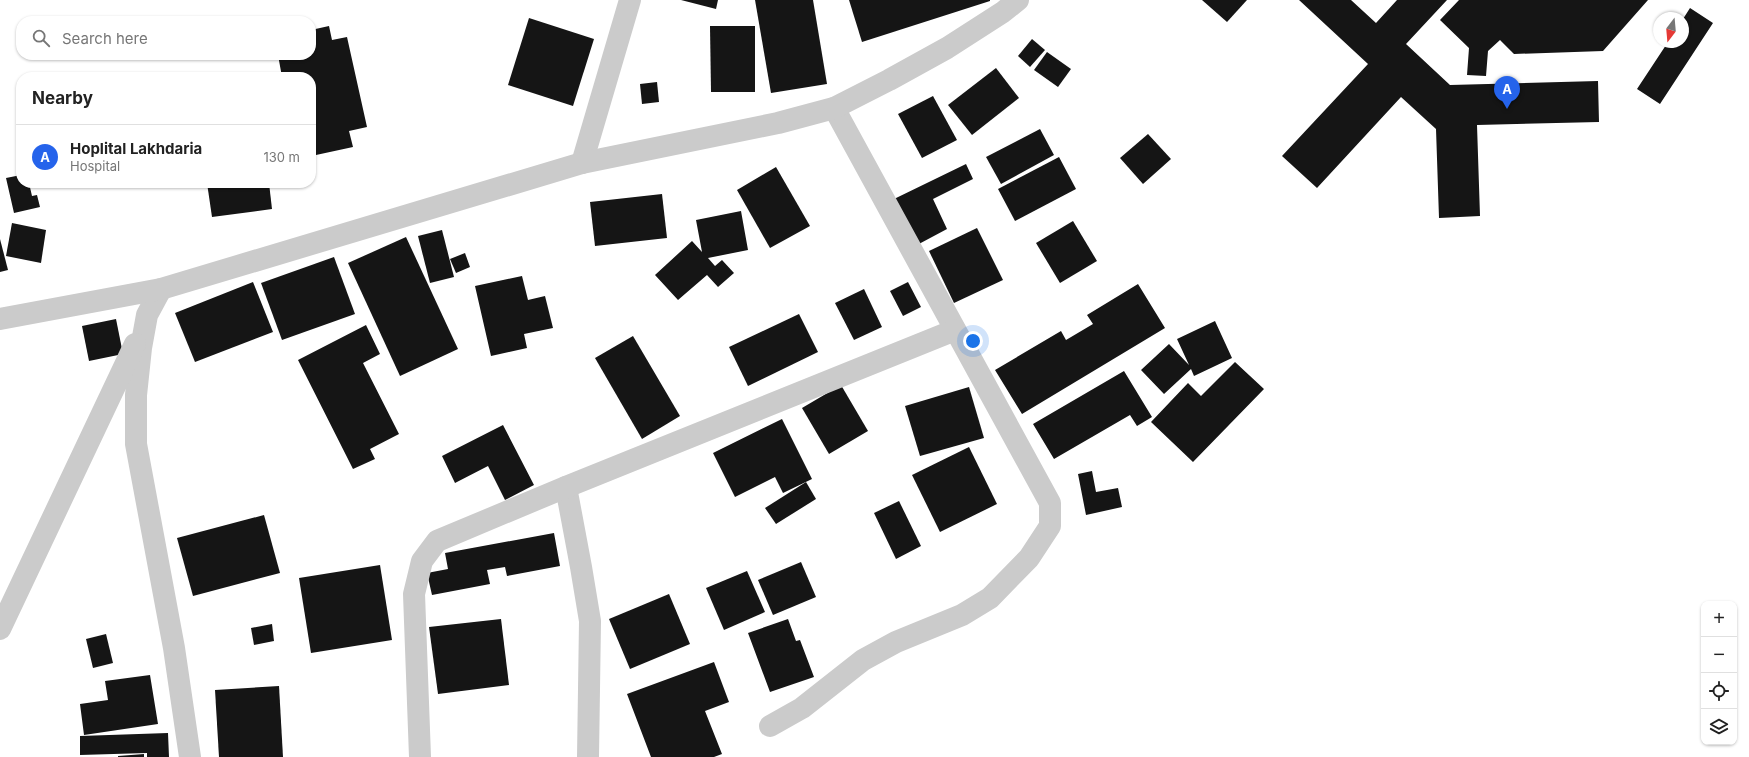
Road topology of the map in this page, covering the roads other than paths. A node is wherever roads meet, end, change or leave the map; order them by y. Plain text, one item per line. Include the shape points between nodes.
1 (630, 0) edge
2 (1018, 0) edge
3 (834, 108) junction
4 (582, 163) junction
5 (161, 289) junction
6 (0, 319) edge
7 (145, 324) junction
8 (955, 330) junction
9 (566, 487) junction
10 (0, 629) edge
11 (770, 726) dead end
12 (190, 757) edge
13 (420, 757) edge
14 (588, 757) edge

1 - 4 street
2 - 3 street via 1004,12 947,48
3 - 4 street via 778,123
3 - 8 street
4 - 5 street
5 - 6 street
5 - 7 street
7 - 10 street
7 - 12 street via 136,395 136,444 174,648
8 - 9 street
8 - 11 street via 1050,503 1050,526 1029,558 990,598 962,615 896,642 863,660 802,708
9 - 13 street via 437,541 422,561 414,594
9 - 14 street via 590,621

